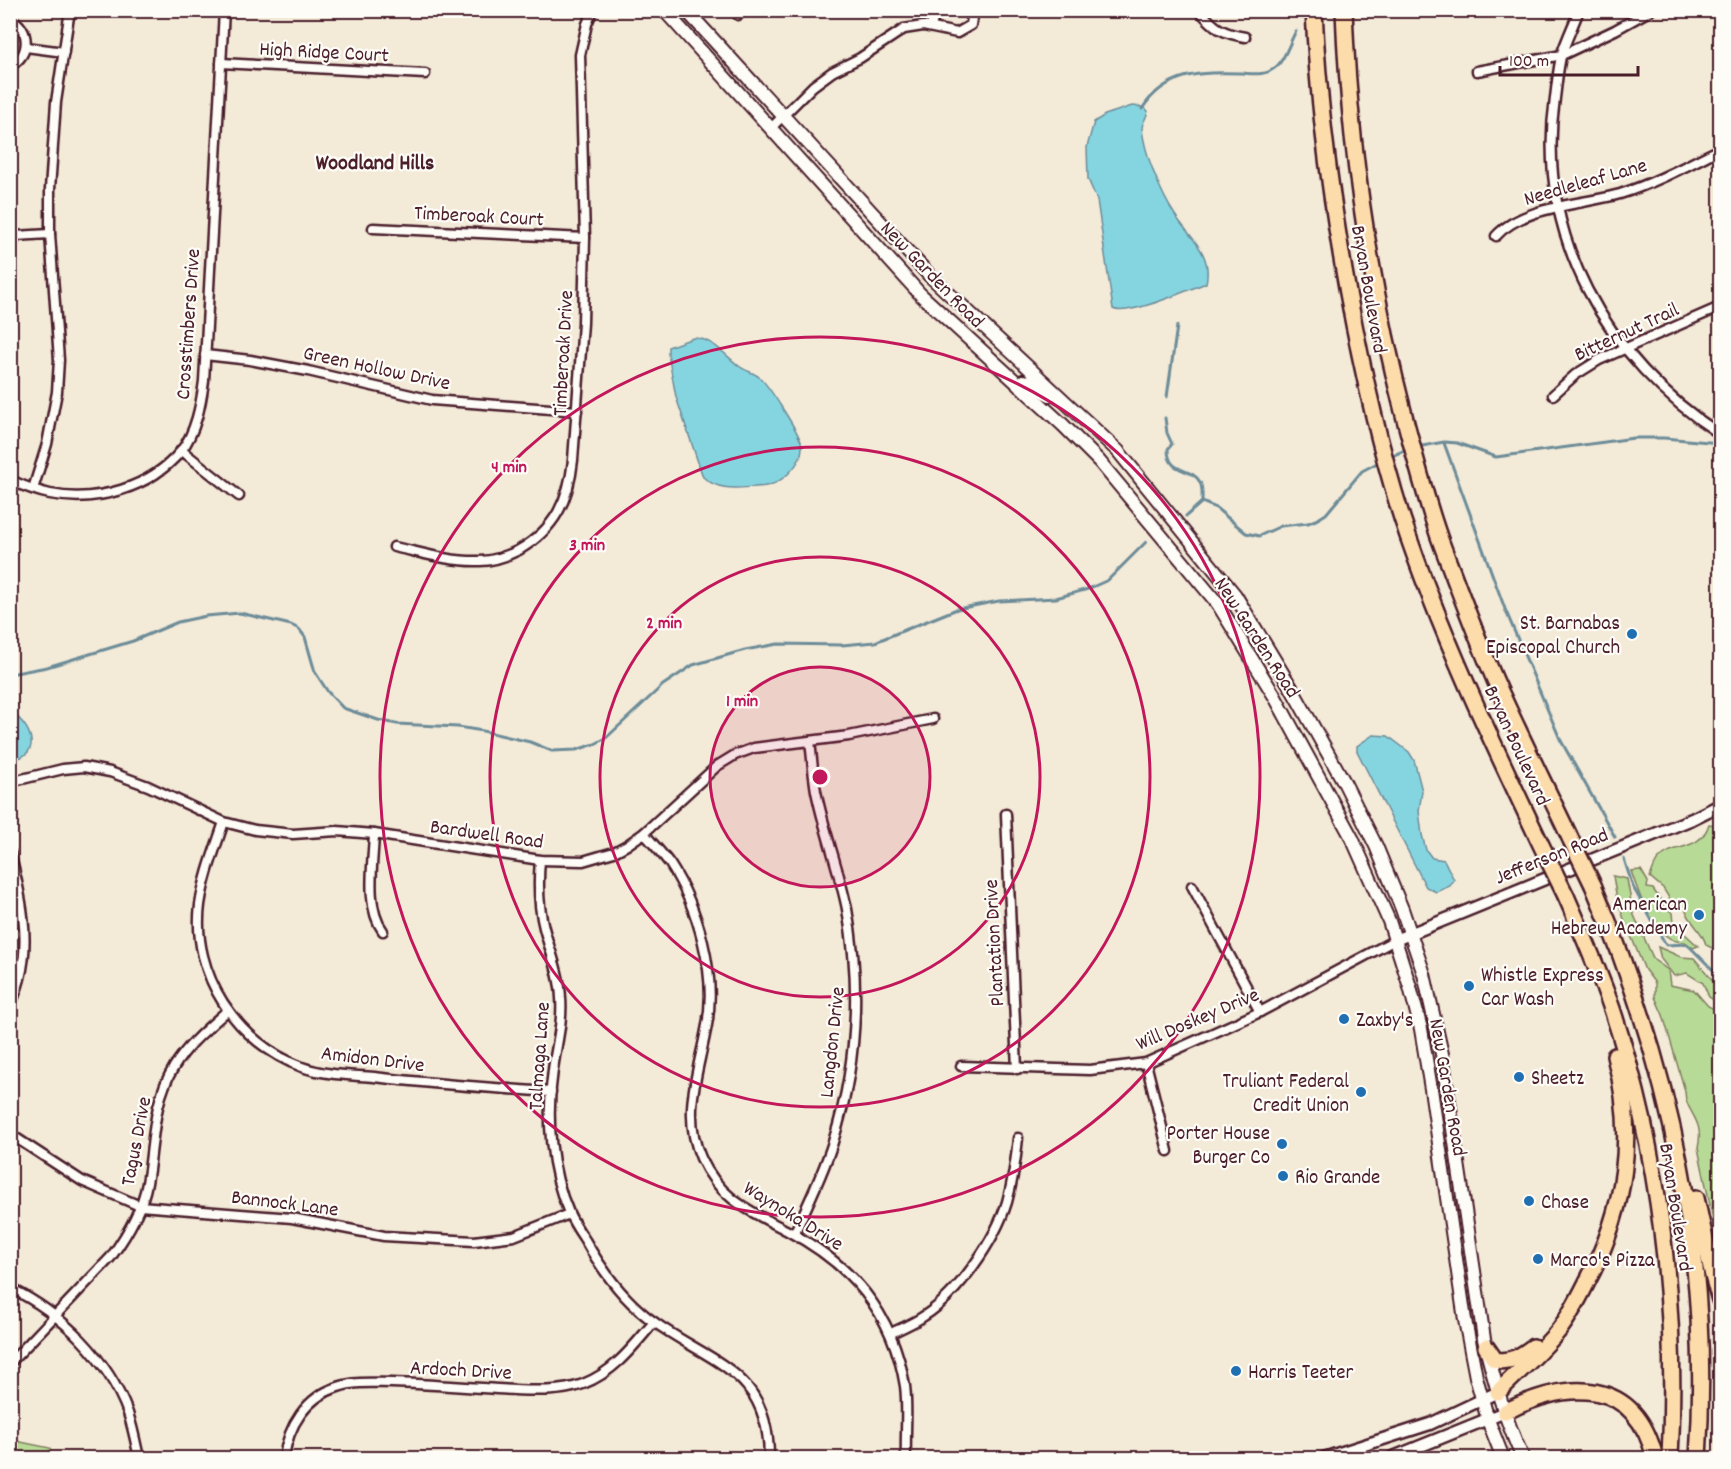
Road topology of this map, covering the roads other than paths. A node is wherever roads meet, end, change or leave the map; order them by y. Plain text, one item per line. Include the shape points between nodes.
1 (70, 10) edge
2 (224, 10) edge
3 (593, 10) edge
4 (664, 10) edge
5 (686, 10) edge
6 (936, 10) edge
7 (965, 10) edge
8 (1199, 10) edge
9 (1314, 10) edge
10 (1344, 10) edge
11 (1579, 10) edge
12 (1650, 10) edge
13 (10, 18) edge
14 (931, 26) junction
15 (1245, 37) dead end
16 (26, 47) junction
17 (64, 52) junction
18 (1562, 54) junction
19 (221, 63) junction
20 (10, 66) edge
21 (1477, 71) dead end
22 (425, 74) dead end
23 (785, 116) junction
24 (771, 128) junction
25 (1720, 148) edge
26 (825, 161) junction
27 (812, 174) junction
28 (1559, 208) junction
29 (10, 223) edge
30 (373, 228) dead end
31 (50, 234) junction
32 (15, 236) junction
33 (1496, 236) dead end
34 (585, 238) junction
35 (10, 252) edge
36 (1720, 307) edge
37 (978, 349) junction
38 (1624, 349) junction
39 (205, 355) junction
40 (1021, 363) junction
41 (1018, 385) junction
42 (1553, 395) dead end
43 (1059, 398) junction
44 (577, 411) junction
45 (1063, 425) junction
46 (1720, 434) edge
47 (1102, 438) junction
48 (181, 450) junction
49 (10, 480) edge
50 (33, 489) junction
51 (239, 496) dead end
52 (394, 547) dead end
53 (933, 719) dead end
54 (1291, 726) junction
55 (810, 741) junction
56 (1335, 766) junction
57 (10, 782) edge
58 (1720, 805) edge
59 (1006, 814) dead end
60 (224, 822) junction
61 (644, 833) junction
62 (374, 834) junction
63 (10, 852) edge
64 (540, 860) junction
65 (1192, 886) dead end
66 (383, 931) dead end
67 (1411, 934) junction
68 (1395, 940) junction
69 (1586, 943) junction
70 (10, 1006) edge
71 (228, 1010) junction
72 (1260, 1012) junction
73 (1146, 1063) junction
74 (961, 1066) dead end
75 (1017, 1069) junction
76 (1661, 1078) junction
77 (550, 1092) junction
78 (10, 1134) edge
79 (1018, 1138) dead end
80 (1168, 1151) dead end
81 (140, 1206) junction
82 (569, 1214) junction
83 (794, 1234) junction
84 (10, 1288) edge
85 (1720, 1300) edge
86 (55, 1316) junction
87 (654, 1322) junction
88 (891, 1333) junction
89 (1552, 1337) junction
90 (1486, 1347) junction
91 (10, 1363) edge
92 (1498, 1392) junction
93 (1482, 1401) junction
94 (1505, 1412) junction
95 (1488, 1420) junction
96 (1340, 1455) edge
97 (139, 1458) edge
98 (284, 1458) edge
99 (769, 1458) edge
100 (906, 1458) edge
101 (1324, 1458) edge
102 (1391, 1458) edge
103 (1503, 1458) edge
104 (1523, 1458) edge
105 (1655, 1458) edge
106 (1670, 1458) edge
107 (1698, 1458) edge

1 - 17 street
2 - 19 street, Crosstimbers Drive
3 - 34 street, Timberoak Drive via 580,55
4 - 24 main road, New Garden Road
5 - 23 main road, New Garden Road
6 - 14 street
7 - 14 street via 972,18 966,30 957,33
8 - 15 street via 1222,32
9 - 69 highway, Bryan Boulevard, bridge via 1335,213 1362,363 1402,516 1445,634
10 - 76 highway, Bryan Boulevard, bridge via 1352,117 1371,257 1395,382 1420,478 1495,679 1593,885 1636,994
11 - 18 street
12 - 18 street
13 - 16 street via 23,29
14 - 23 street via 904,29 832,72
16 - 17 street
16 - 20 street
17 - 31 street via 52,145
18 - 21 street
18 - 28 street via 1552,116 1552,162
19 - 22 street, High Ridge Court
19 - 39 street, Crosstimbers Drive
23 - 24 street
23 - 26 main road, New Garden Road
24 - 27 main road, New Garden Road
25 - 28 street, Needleleaf Lane via 1673,173 1620,193
26 - 27 main road
26 - 40 main road, New Garden Road via 930,276
27 - 37 main road, New Garden Road via 921,295
28 - 33 street, Needleleaf Lane via 1520,218
28 - 38 street via 1562,229 1587,290
29 - 32 street
30 - 34 street, Timberoak Court
31 - 32 street
31 - 50 street via 57,392
32 - 35 street
34 - 44 street, Timberoak Drive
36 - 38 street, Bitternut Trail
37 - 40 main road via 1012,370
37 - 41 main road, New Garden Road
38 - 42 street, Bitternut Trail via 1575,375
38 - 46 street via 1666,393
39 - 44 street, Green Hollow Drive via 308,370 432,400
39 - 48 street, Crosstimbers Drive via 202,399
40 - 43 main road, New Garden Road
41 - 43 main road via 1027,380 1042,392
41 - 45 main road, New Garden Road
43 - 47 main road, New Garden Road
44 - 52 street, Timberoak Drive via 571,481 555,518 532,542 501,558 479,561
45 - 47 main road via 1073,428 1095,447
45 - 54 main road, New Garden Road via 1099,461 1218,604
47 - 56 main road, New Garden Road via 1118,451 1235,595
48 - 50 street, Crosstimbers Drive via 151,476 113,493 67,496
48 - 51 street
49 - 50 street, Crosstimbers Drive
53 - 55 street, Bardwell Road
54 - 56 main road via 1302,725
54 - 68 main road, New Garden Road via 1352,838
55 - 61 street, Bardwell Road via 754,748 735,755 717,766
55 - 83 street, Langdon Drive via 815,789 846,907 856,992 844,1103 829,1153
56 - 67 main road, New Garden Road via 1376,846
57 - 60 street, Bardwell Road via 84,767 148,786
58 - 67 street, Jefferson Road
59 - 75 street, Plantation Drive
60 - 62 street, Bardwell Road via 293,834
60 - 71 street, Amidon Drive via 205,879 200,930 211,980
61 - 64 street, Bardwell Road via 614,852 590,859
61 - 83 street, Waynoka Drive via 670,864 688,898 705,952 708,1023 691,1110 695,1142 714,1180 732,1200
62 - 64 street, Bardwell Road
62 - 66 street via 372,909
63 - 70 street via 21,896 26,944 23,970
64 - 77 street, Talmaga Lane via 540,905 558,977 562,1016
65 - 72 street
67 - 68 street, Jefferson Road
67 - 90 main road, New Garden Road via 1442,1054
68 - 72 street, Will Doskey Drive
68 - 93 main road, New Garden Road via 1421,1029 1465,1320
69 - 89 highway via 1618,1065 1626,1157 1618,1209 1608,1239 1580,1296
69 - 106 highway, Bryan Boulevard via 1626,1057 1659,1206 1671,1343
71 - 77 street, Amidon Drive via 249,1033 302,1067 337,1074
71 - 81 street, Tagus Drive via 190,1045 163,1090
72 - 73 street, Will Doskey Drive
73 - 75 street, Will Doskey Drive via 1090,1070
73 - 80 street
74 - 75 street, Will Doskey Drive
76 - 85 highway via 1688,1162
76 - 107 highway, Bryan Boulevard via 1686,1193 1696,1280 1701,1388
77 - 82 street, Talmaga Lane via 555,1164
78 - 81 street, Bannock Lane via 81,1181
79 - 88 street via 1007,1203 989,1242 957,1286 925,1316
81 - 82 street, Bannock Lane via 302,1220 384,1236 474,1241 514,1236
81 - 86 street, Tagus Drive via 111,1257
82 - 87 street, Talmaga Lane via 605,1274
83 - 88 street, Waynoka Drive via 831,1256 848,1273 870,1298
84 - 86 street
86 - 91 street, Tagus Drive
86 - 97 street via 97,1357 116,1387 128,1413
87 - 98 street, Ardoch Drive via 615,1366 581,1385 550,1390 378,1383 340,1386 315,1399 295,1420
87 - 99 street, Talmaga Lane via 721,1362 747,1386 764,1416
88 - 100 street, Waynoka Drive via 905,1388
89 - 90 highway via 1506,1361 1495,1360
89 - 92 highway
90 - 92 main road, New Garden Road
92 - 93 street
92 - 94 main road, New Garden Road
93 - 95 main road, New Garden Road
93 - 96 street via 1430,1424
94 - 95 street
94 - 104 main road, New Garden Road
94 - 105 highway via 1529,1400 1561,1392 1600,1393 1619,1402 1638,1419
95 - 102 street
95 - 103 main road, New Garden Road
96 - 101 street

